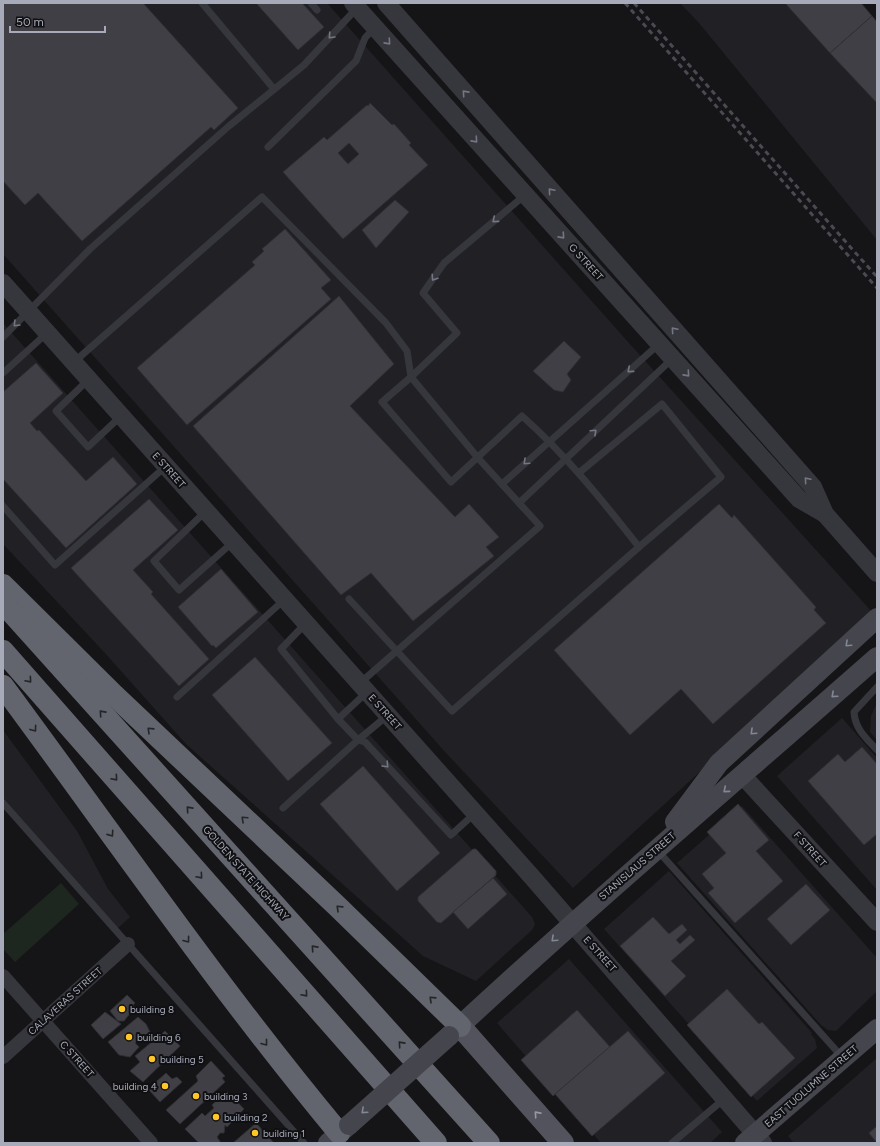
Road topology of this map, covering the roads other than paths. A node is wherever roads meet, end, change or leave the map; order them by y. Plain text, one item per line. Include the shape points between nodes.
1 (202, 3) edge
2 (311, 3) edge
3 (386, 3) edge
4 (355, 5) edge
5 (318, 10) dead end
6 (375, 27) junction
7 (274, 89) junction
8 (268, 147) dead end
9 (525, 195) junction
10 (3, 283) edge
11 (29, 312) junction
12 (47, 333) junction
13 (3, 337) edge
14 (659, 344) junction
15 (673, 359) junction
16 (74, 362) junction
17 (3, 373) edge
18 (411, 377) junction
19 (89, 379) junction
20 (121, 416) junction
21 (549, 440) junction
22 (478, 458) junction
23 (566, 459) junction
24 (166, 466) junction
25 (580, 472) junction
26 (502, 484) junction
27 (519, 503) junction
28 (3, 506) edge
29 (206, 511) junction
30 (825, 514) junction
31 (234, 542) junction
32 (639, 547) junction
33 (877, 573) edge
34 (3, 585) edge
35 (285, 599) junction
36 (349, 600) dead end
37 (3, 603) edge
38 (877, 618) edge
39 (306, 623) junction
40 (397, 650) junction
41 (3, 651) edge
42 (870, 663) edge
43 (3, 686) edge
44 (877, 687) edge
45 (363, 688) junction
46 (177, 696) dead end
47 (388, 715) junction
48 (338, 719) junction
49 (358, 740) junction
50 (877, 750) edge
51 (743, 776) junction
52 (3, 803) edge
53 (282, 808) dead end
54 (475, 813) junction
55 (656, 849) junction
56 (877, 922) edge
57 (572, 923) junction
58 (128, 944) junction
59 (3, 976) edge
60 (43, 1021) junction
61 (877, 1029) edge
62 (454, 1031) junction
63 (3, 1057) edge
64 (843, 1058) junction
65 (446, 1094) junction
66 (724, 1098) junction
67 (341, 1136) edge
68 (431, 1138) edge
69 (754, 1140) edge
70 (151, 1143) edge
71 (304, 1143) edge
72 (489, 1143) edge
73 (494, 1143) edge
74 (563, 1143) edge
75 (672, 1143) edge

1 - 7 lane
2 - 5 lane
30 -> 3 street, G STREET via 813,487
4 - 6 street, G STREET
4 -> 7 lane via 304,65
6 - 8 lane via 365,38 356,61
6 -> 9 street, G STREET
7 - 11 lane via 90,249
9 -> 14 street, G STREET
9 -> 18 lane via 444,263 423,294 457,333
10 - 11 street, E STREET
11 - 12 street, E STREET
11 -> 13 lane
12 - 16 street, E STREET
12 - 17 lane
14 - 15 street, G STREET
14 -> 21 lane
23 -> 15 lane
15 -> 30 street, G STREET via 799,499
16 - 18 lane via 262,197 386,323 407,352
16 - 19 street, E STREET
18 - 22 lane
18 - 22 lane via 382,402 451,482
19 - 20 street, E STREET
19 - 20 lane via 56,411 88,447
20 - 24 street, E STREET
21 - 22 lane via 522,416
21 - 23 lane
21 -> 26 lane
22 - 26 lane
23 - 25 lane
23 - 27 lane
24 - 28 lane via 56,565
24 - 29 street, E STREET
25 - 32 lane
25 - 32 lane via 662,404 721,477
26 - 27 lane
27 - 40 lane via 540,526
29 - 31 street, E STREET
29 - 31 lane via 154,561 179,590
30 - 33 street, G STREET
31 - 35 street, E STREET
32 - 40 lane via 452,711
62 -> 34 highway via 338,907 114,696
35 - 39 street, E STREET
35 - 46 lane
36 - 40 lane
65 -> 37 highway, GOLDEN STATE HIGHWAY
38 -> 55 main road via 719,763
39 - 45 street, E STREET
39 - 48 lane via 281,650
40 - 45 lane
41 -> 68 highway
42 -> 51 main road, STANISLAUS STREET
43 -> 67 highway via 237,1006
44 - 50 lane via 854,712 854,720 860,731
45 - 47 street, E STREET
45 - 48 lane
47 - 49 lane
47 - 54 street, E STREET
48 - 49 lane
49 - 53 lane
49 -> 54 lane via 365,742 451,835
51 -> 55 main road, STANISLAUS STREET
51 - 56 street, F STREET
52 - 58 lane
54 - 57 street, E STREET
55 - 57 main road, STANISLAUS STREET
55 - 64 lane
57 -> 62 main road, STANISLAUS STREET
57 - 66 street, E STREET
58 - 60 street, CALAVERAS STREET
58 - 71 lane
59 - 60 street, C STREET
60 - 63 street, CALAVERAS STREET
60 - 70 street, C STREET
61 - 64 main road, EAST TUOLUMNE STREET
62 -> 67 main road, STANISLAUS STREET, bridge
74 -> 62 main road
64 - 69 main road, EAST TUOLUMNE STREET
65 - 72 highway, GOLDEN STATE HIGHWAY
65 - 73 highway
66 - 69 street, E STREET
66 - 75 lane

